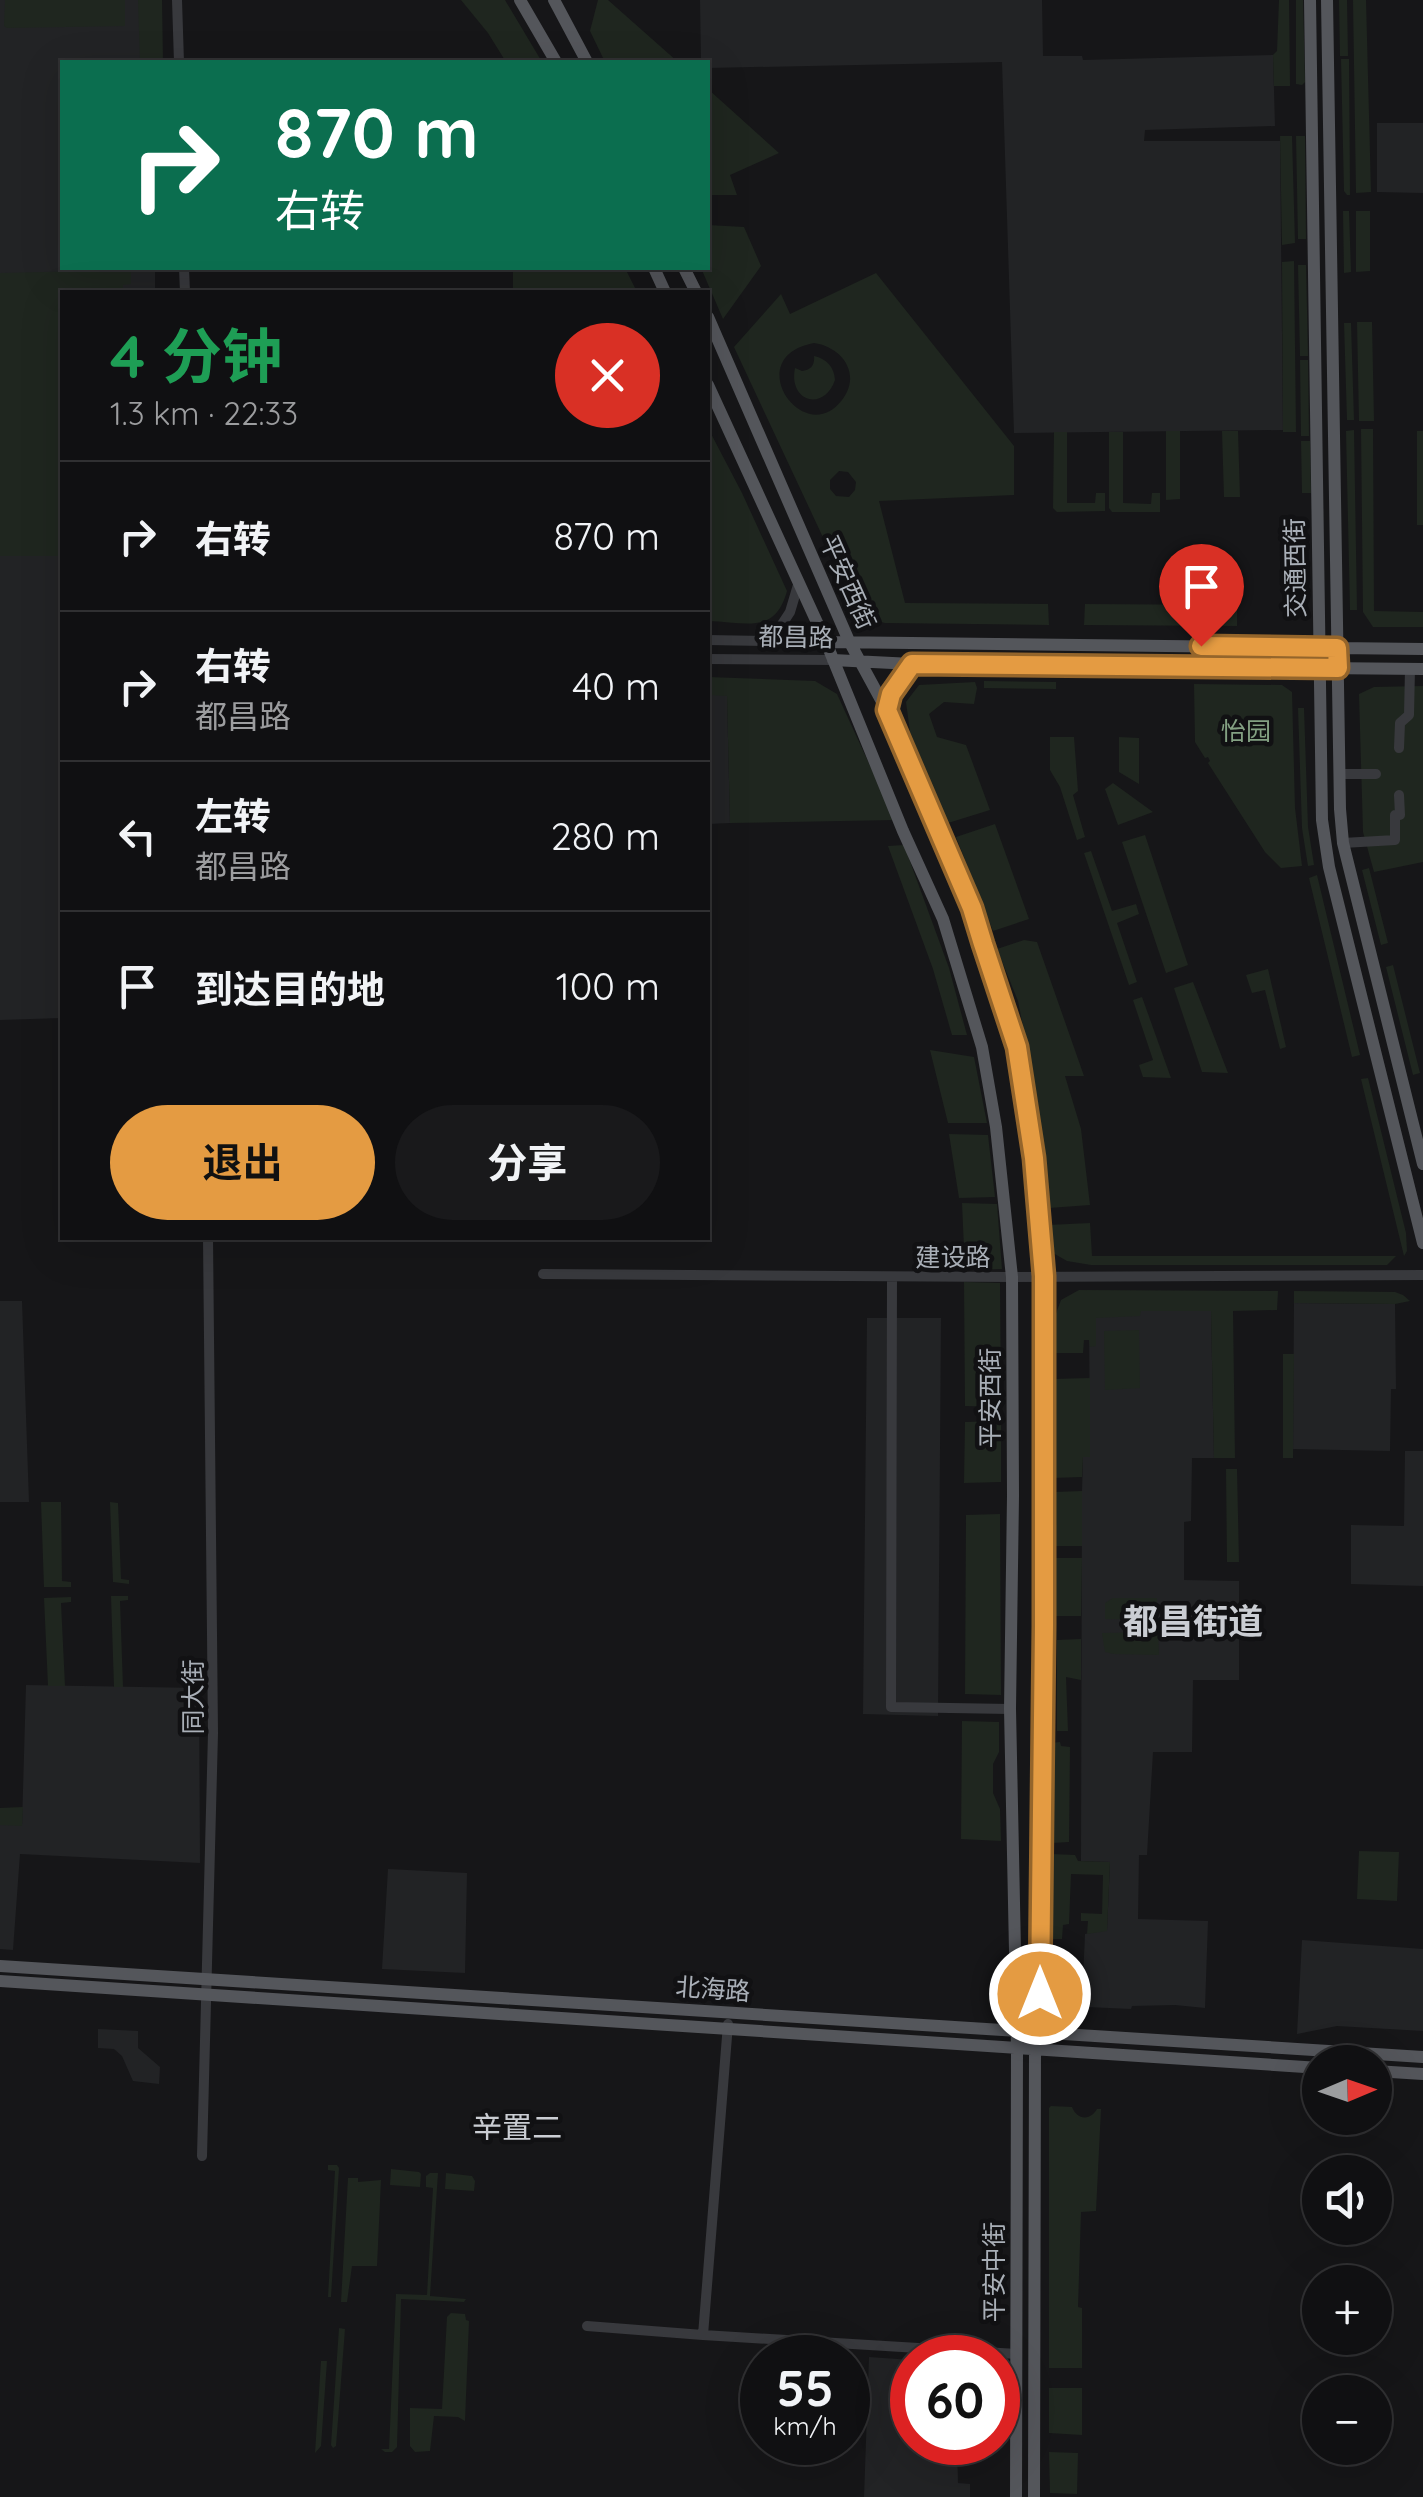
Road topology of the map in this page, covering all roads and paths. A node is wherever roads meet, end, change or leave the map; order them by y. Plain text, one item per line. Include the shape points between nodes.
1 (178, 0) edge
2 (520, 0) edge
3 (554, 0) edge
4 (1310, 0) edge
5 (1327, 0) edge
6 (179, 60) edge
7 (555, 60) edge
8 (586, 60) edge
9 (710, 322) edge
10 (710, 389) edge
11 (798, 585) junction
12 (710, 640) edge
13 (771, 641) junction
14 (826, 642) junction
15 (849, 642) junction
16 (1319, 648) junction
17 (1337, 648) junction
18 (1423, 649) edge
19 (710, 659) edge
20 (833, 660) junction
21 (858, 660) junction
22 (912, 664) junction
23 (1320, 668) junction
24 (1338, 668) junction
25 (1416, 669) edge
26 (887, 710) junction
27 (1399, 748) dead end
28 (1339, 774) junction
29 (1376, 774) dead end
30 (1399, 795) dead end
31 (1343, 842) junction
32 (1423, 1164) edge
33 (208, 1240) edge
34 (1423, 1243) edge
35 (542, 1274) dead end
36 (892, 1276) junction
37 (1044, 1276) junction
38 (1423, 1276) edge
39 (1012, 1278) junction
40 (1010, 1709) junction
41 (0, 1966) edge
42 (206, 1980) junction
43 (0, 1981) edge
44 (207, 1995) junction
45 (729, 2013) junction
46 (727, 2029) junction
47 (1017, 2031) junction
48 (1040, 2033) junction
49 (1017, 2048) junction
50 (1035, 2050) junction
51 (1423, 2058) edge
52 (1302, 2067) edge
53 (1392, 2072) edge
54 (1423, 2074) edge
55 (202, 2156) dead end
56 (587, 2326) dead end
57 (703, 2335) junction
58 (1017, 2335) edge
59 (890, 2346) edge
60 (1016, 2465) edge
61 (1016, 2497) edge
62 (1034, 2497) edge

1 - 6 street
2 - 7 main road
3 - 8 main road
4 - 16 main road, 交通西街
5 - 17 main road, 交通西街
9 - 15 main road, 平安西街
10 - 11 main road, 平安西街
11 - 13 street
11 - 14 main road, 平安西街
12 - 13 street, 都昌路
13 - 14 street, 都昌路
14 - 15 main road, 都昌路
14 - 20 main road, 平安西街
15 - 16 main road, 都昌路
15 - 21 main road, 平安西街
16 - 17 main road, 都昌路
16 - 23 main road, 交通西街
17 - 18 main road, 都昌路
17 - 24 main road, 交通西街
19 - 20 street, 都昌路
20 - 21 main road, 都昌路
20 - 39 main road, 平安西街 via 943,919 982,1047
21 - 22 main road, 都昌路
21 - 26 main road, 平安西街
22 - 23 main road, 都昌路
22 - 26 main road
23 - 24 main road, 都昌路
23 - 34 main road, 交通西街 via 1324,847
24 - 25 main road, 都昌路
24 - 28 main road, 交通西街
25 - 27 street
26 - 37 main road, 平安西街 via 972,908 1017,1047
28 - 29 street
28 - 31 main road, 交通西街
30 - 31 street via 1395,840
31 - 32 main road, 交通西街
33 - 42 street, 同大街 via 213,1733
35 - 36 street, 建设路
36 - 39 street, 建设路
36 - 40 street via 892,1707
37 - 38 street, 建设路
37 - 39 street, 建设路
37 - 48 main road, 平安西街
39 - 40 main road, 平安西街
40 - 47 main road, 平安西街
41 - 42 main road, 北海路
42 - 44 street, 同大街
42 - 45 main road, 北海路
43 - 44 main road, 北海路
44 - 46 main road, 北海路
44 - 55 street, 同大街
45 - 46 street
45 - 47 main road, 北海路
46 - 49 main road, 北海路
46 - 57 street
47 - 48 main road, 北海路
47 - 49 main road, 平安西街
48 - 50 main road, 平安西街
48 - 51 main road, 北海路
49 - 50 main road, 北海路
49 - 58 main road, 平安中街
50 - 52 main road, 北海路
50 - 62 main road, 平安中街
53 - 54 main road
56 - 57 street
57 - 59 street
60 - 61 main road, 平安中街

